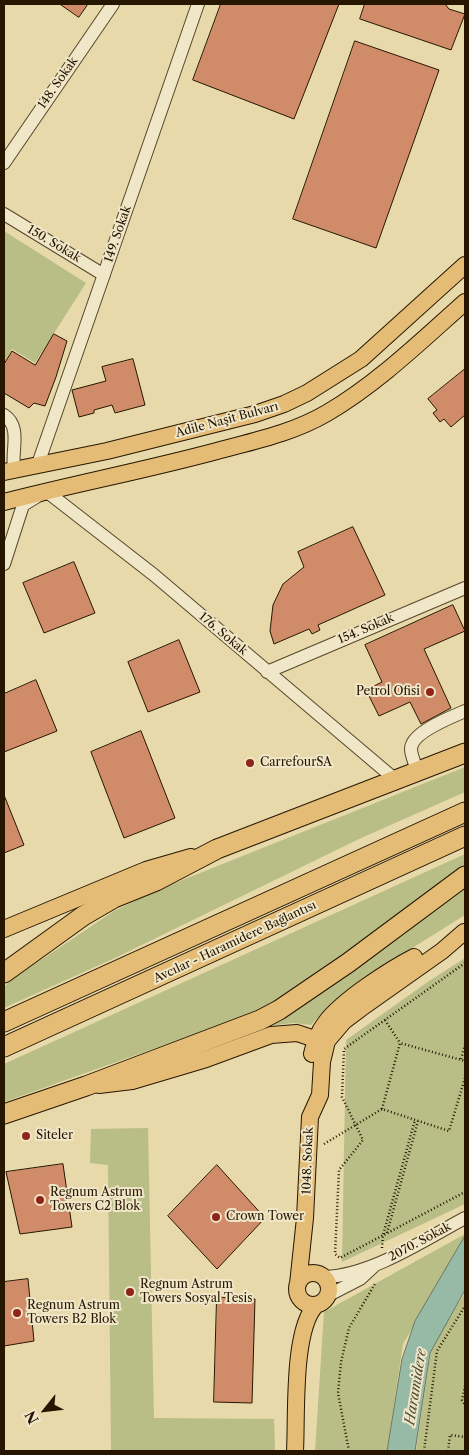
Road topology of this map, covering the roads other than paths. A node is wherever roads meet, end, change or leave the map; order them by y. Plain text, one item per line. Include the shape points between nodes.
1 (113, 4) edge
2 (198, 4) edge
3 (4, 163) edge
4 (4, 214) edge
5 (465, 265) edge
6 (104, 275) junction
7 (465, 302) edge
8 (4, 415) edge
9 (177, 433) junction
10 (183, 460) junction
11 (38, 464) junction
12 (9, 470) edge
13 (46, 491) junction
14 (4, 502) edge
15 (4, 564) edge
16 (465, 588) edge
17 (267, 672) junction
18 (465, 710) edge
19 (465, 753) edge
20 (417, 772) junction
21 (397, 781) junction
22 (465, 812) edge
23 (465, 836) edge
24 (217, 849) junction
25 (465, 876) edge
26 (4, 929) edge
27 (464, 932) edge
28 (4, 973) edge
29 (4, 1022) edge
30 (321, 1041) junction
31 (4, 1047) edge
32 (86, 1086) junction
33 (4, 1114) edge
34 (305, 1218) junction
35 (465, 1218) edge
36 (374, 1265) junction
37 (321, 1275) junction
38 (297, 1288) junction
39 (322, 1301) junction
40 (300, 1352) junction
41 (295, 1451) edge

1 - 3 street, 148. Sokak
2 - 6 street, 149. Sokak
4 - 6 street, 150. Sokak
5 - 9 main road, Adile Naşit Bulvarı via 361,359 307,393 255,414
6 - 11 street, 149. Sokak
7 - 10 main road via 398,362 326,414 297,428
8 - 12 street via 13,424 15,432
9 - 10 main road
9 - 11 main road, Adile Naşit Bulvarı
10 - 13 main road
11 - 12 main road, Adile Naşit Bulvarı
11 - 13 main road
13 - 14 main road
13 - 15 street via 23,505
13 - 17 street, 176. Sokak via 154,575
16 - 17 street, 154. Sokak
17 - 21 street, 176. Sokak
18 - 20 street via 414,740 411,748
19 - 20 highway
20 - 21 highway
21 - 24 highway
22 - 29 highway, Avcılar - Haramidere Bağlantısı
23 - 31 highway, Avcılar - Haramidere Bağlantısı
24 - 26 main road via 146,870
24 - 28 highway via 83,916
25 - 32 highway via 280,1010 237,1030
27 - 30 main road via 382,977 330,1017
30 - 32 main road via 297,1033 271,1035 132,1082
30 - 34 main road, 1048. Sokak via 310,1070 310,1095 315,1104 310,1117
32 - 33 highway
34 - 37 main road via 308,1251
34 - 38 main road
35 - 36 street, 2070. Sokak
36 - 37 street via 345,1274
36 - 39 street via 360,1279
37 - 38 main road via 304,1275
37 - 39 main road via 329,1290
38 - 39 main road via 302,1301
38 - 40 main road via 296,1323
39 - 40 main road via 307,1316
40 - 41 main road

